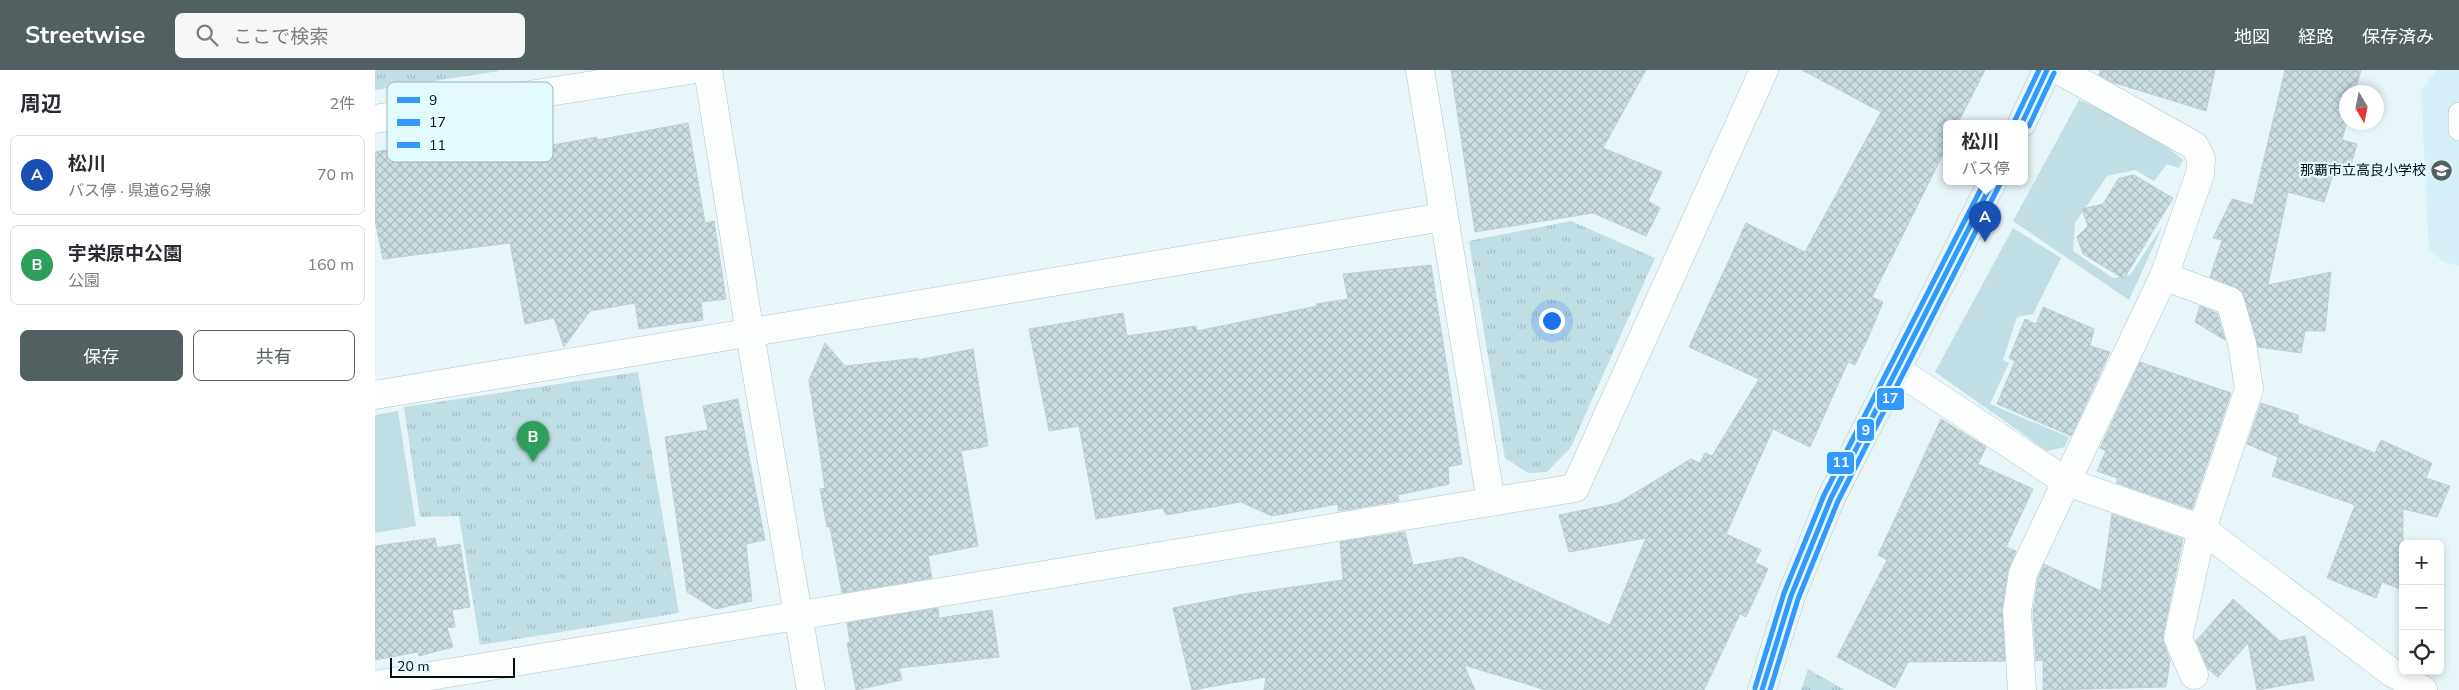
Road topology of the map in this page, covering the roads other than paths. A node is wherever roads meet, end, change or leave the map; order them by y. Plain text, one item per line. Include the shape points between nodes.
1 (690, 70) edge
2 (708, 70) edge
3 (1420, 70) edge
4 (1764, 70) edge
5 (2047, 70) edge
6 (2059, 70) edge
7 (553, 91) edge
8 (2459, 113) edge
9 (2023, 120) edge
10 (2459, 130) edge
11 (1991, 185) edge
12 (1443, 217) junction
13 (2164, 276) junction
14 (750, 334) junction
15 (1897, 370) junction
16 (375, 395) edge
17 (2067, 482) junction
18 (1491, 502) junction
19 (2203, 529) junction
20 (799, 614) junction
21 (2194, 675) dead end
22 (375, 685) edge
23 (811, 690) edge
24 (1762, 690) edge
25 (2022, 690) edge
26 (2423, 690) edge

1 - 7 street
2 - 14 street
3 - 12 street
4 - 18 street via 1575,488
5 - 9 main road
6 - 13 street via 2195,146 2201,159 2200,174
8 - 10 lane
11 - 15 main road
12 - 14 street
12 - 18 street
13 - 17 street
13 - 19 street via 2230,301 2242,343 2249,389
14 - 16 street
14 - 20 street
15 - 17 street
15 - 24 main road via 1823,516 1791,596
17 - 19 street
17 - 25 street via 2023,573 2017,611
18 - 20 street
19 - 21 street via 2178,638
19 - 26 street via 2391,672
20 - 22 street
20 - 23 street

